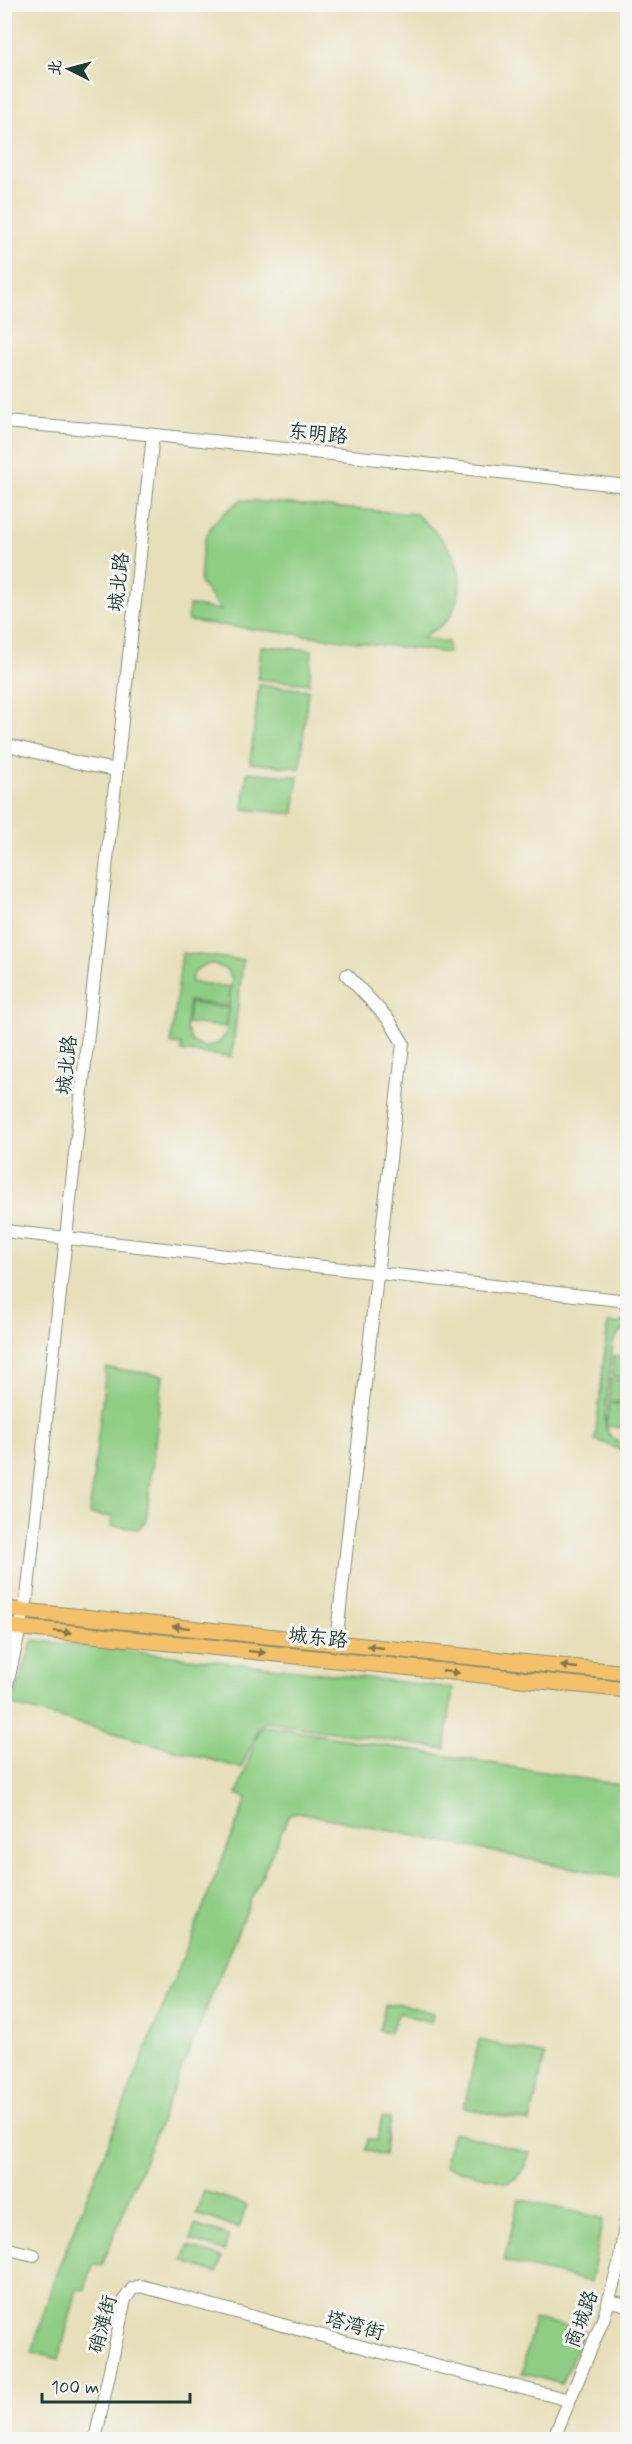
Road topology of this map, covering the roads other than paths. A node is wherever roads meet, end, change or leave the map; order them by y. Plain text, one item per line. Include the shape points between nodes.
1 (4, 422) edge
2 (153, 435) junction
3 (627, 486) edge
4 (4, 744) edge
5 (117, 770) junction
6 (346, 975) dead end
7 (4, 1231) edge
8 (66, 1238) junction
9 (378, 1273) junction
10 (627, 1301) edge
11 (4, 1610) edge
12 (24, 1611) junction
13 (4, 1626) edge
14 (21, 1628) junction
15 (336, 1643) junction
16 (627, 1673) edge
17 (627, 1690) edge
18 (4, 1698) edge
19 (627, 2207) edge
20 (4, 2248) edge
21 (34, 2255) dead end
22 (132, 2289) joint
23 (609, 2301) junction
24 (627, 2305) edge
25 (569, 2400) junction
26 (95, 2439) edge
27 (553, 2439) edge

1 - 2 street, 东明路
2 - 3 street, 东明路
2 - 5 street, 城北路
4 - 5 street
5 - 8 street, 城北路
6 - 9 street via 389,1020 403,1043
7 - 8 street
8 - 9 street
8 - 12 street, 城北路
9 - 10 street
9 - 15 street
11 - 12 main road, 城东路
12 - 14 street, 城北路
15 -> 12 main road, 城东路
13 - 14 main road, 城东路
14 -> 17 main road, 城东路
14 - 18 street, 城北路
16 -> 15 main road, 城东路
19 - 23 street, 商城路
20 - 21 street
22 - 25 street, 塔湾街 via 141,2286
22 - 26 street, 硝滩街 via 125,2299
23 - 24 street
23 - 25 street, 商城路
25 - 27 street, 商城路

